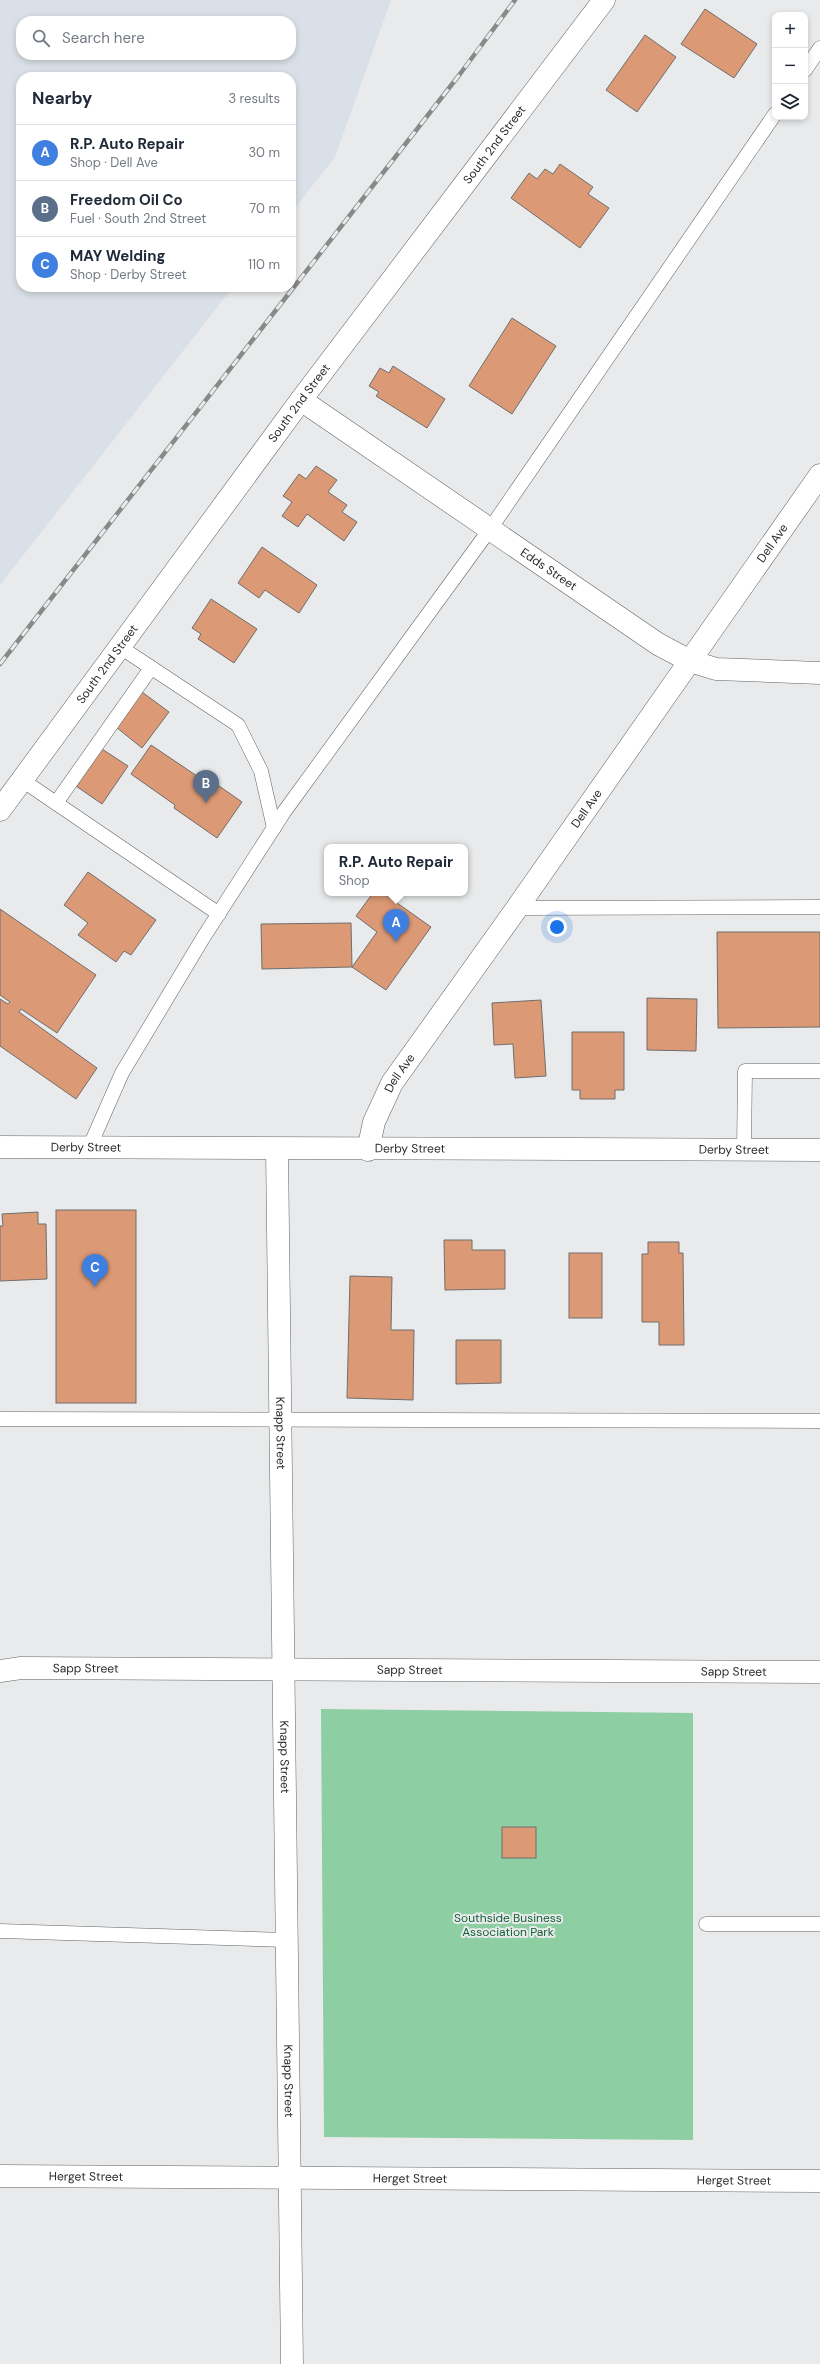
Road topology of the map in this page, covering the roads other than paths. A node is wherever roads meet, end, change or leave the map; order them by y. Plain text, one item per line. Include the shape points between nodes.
1 (604, 0) edge
2 (820, 48) edge
3 (808, 66) edge
4 (772, 118) edge
5 (301, 400) junction
6 (820, 475) edge
7 (490, 529) junction
8 (120, 647) junction
9 (690, 661) junction
10 (151, 668) junction
11 (820, 673) edge
12 (22, 780) junction
13 (56, 802) junction
14 (0, 810) edge
15 (274, 828) junction
16 (820, 907) edge
17 (517, 908) junction
18 (219, 914) junction
19 (820, 1071) edge
20 (0, 1147) edge
21 (89, 1148) junction
22 (277, 1149) junction
23 (368, 1150) junction
24 (744, 1150) junction
25 (820, 1150) edge
26 (0, 1418) edge
27 (280, 1421) junction
28 (820, 1421) edge
29 (0, 1671) edge
30 (282, 1671) junction
31 (820, 1672) edge
32 (706, 1924) dead end
33 (820, 1924) edge
34 (0, 1931) edge
35 (286, 1940) junction
36 (0, 2176) edge
37 (288, 2178) junction
38 (820, 2181) edge
39 (292, 2364) edge

1 - 5 street, South 2nd Street
2 - 3 lane
4 - 7 lane
5 - 7 street, Edds Street
5 - 8 street, South 2nd Street
6 - 9 street, Dell Ave
7 - 9 street, Edds Street via 658,644
7 - 15 lane
8 - 10 lane
8 - 12 street, South 2nd Street
9 - 11 street, Edds Street via 716,669
9 - 17 street, Dell Ave
10 - 13 lane
10 - 15 lane via 238,725 261,771
12 - 13 lane
12 - 14 street, South 2nd Street
13 - 18 lane
15 - 18 lane
16 - 17 lane
17 - 23 street, Dell Ave via 392,1083 374,1122
18 - 21 lane via 122,1073
19 - 24 lane via 745,1071
20 - 21 street, Derby Street
21 - 22 street, Derby Street
22 - 23 street, Derby Street
22 - 27 street, Knapp Street
23 - 24 street, Derby Street
24 - 25 street, Derby Street
26 - 27 lane
27 - 28 lane
27 - 30 street, Knapp Street
29 - 30 street, Sapp Street via 21,1668
30 - 31 street, Sapp Street
30 - 35 street, Knapp Street
32 - 33 lane
34 - 35 lane
35 - 37 street, Knapp Street
36 - 37 street, Herget Street
37 - 38 street, Herget Street
37 - 39 street, Knapp Street

